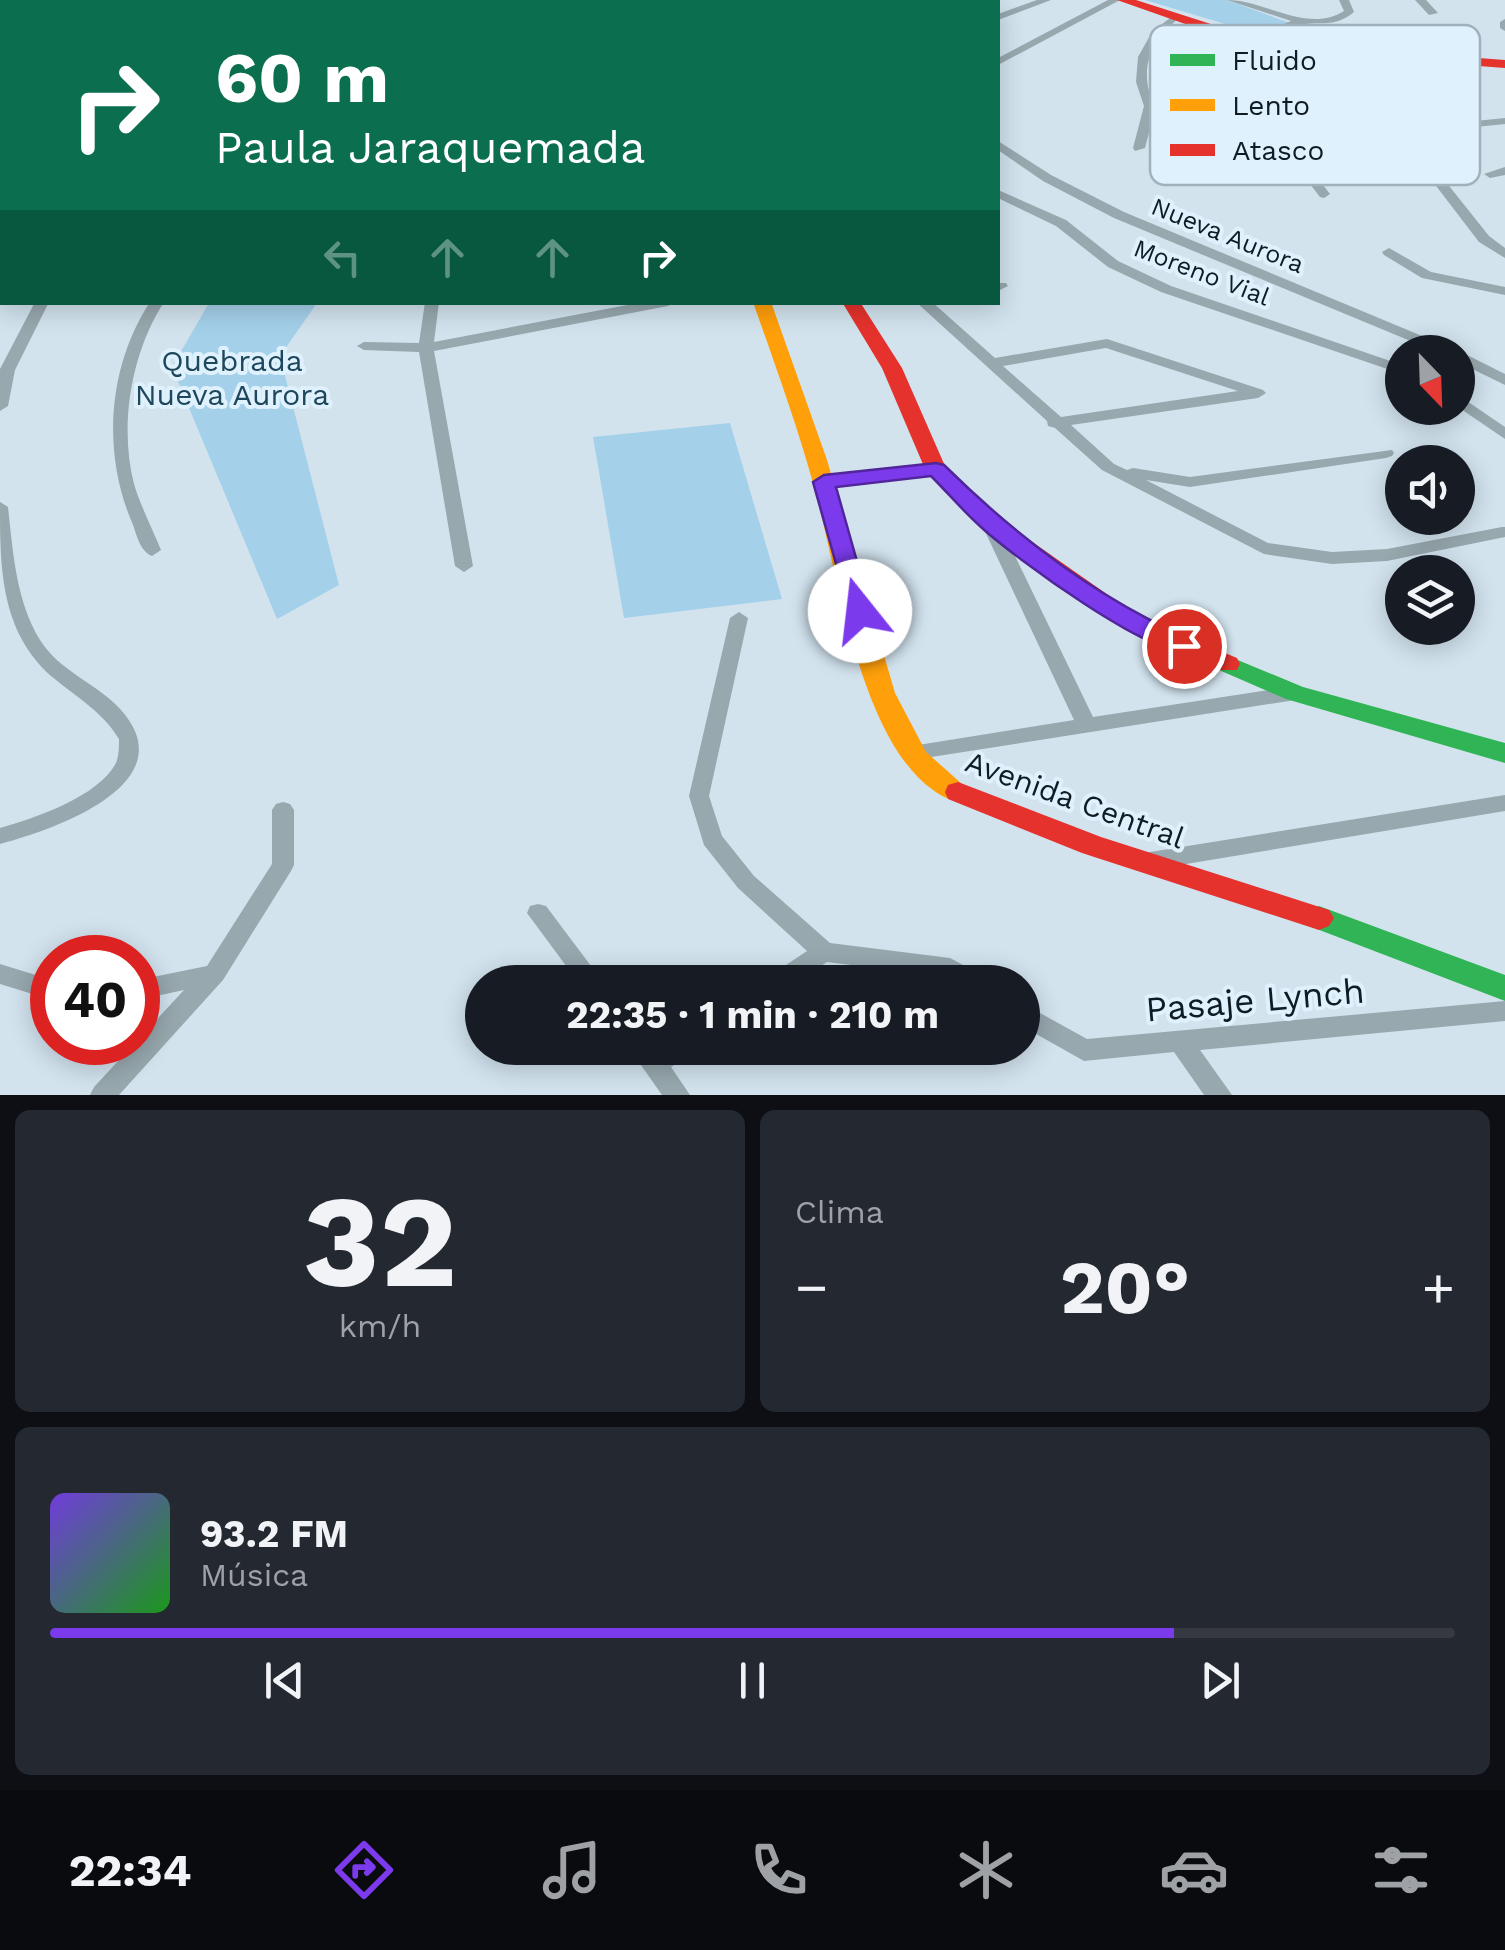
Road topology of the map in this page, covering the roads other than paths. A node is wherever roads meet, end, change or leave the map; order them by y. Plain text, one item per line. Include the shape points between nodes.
1 (1046, 0) edge
2 (1115, 0) edge
3 (1123, 0) edge
4 (1232, 0) edge
5 (1344, 0) edge
6 (1420, 0) edge
7 (1433, 12) dead end
8 (1001, 14) edge
9 (1175, 17) junction
10 (1302, 20) junction
11 (1160, 25) edge
12 (1197, 25) edge
13 (1289, 25) edge
14 (1150, 44) edge
15 (1000, 61) edge
16 (1480, 62) edge
17 (1505, 64) edge
18 (1148, 101) joint
19 (1000, 146) edge
20 (1139, 148) dead end
21 (1505, 171) edge
22 (1490, 174) dead end
23 (1317, 185) edge
24 (1442, 185) edge
25 (1324, 194) dead end
26 (1000, 195) edge
27 (1389, 252) dead end
28 (1505, 254) edge
29 (1505, 291) edge
30 (38, 305) edge
31 (156, 305) edge
32 (431, 305) edge
33 (763, 305) edge
34 (853, 305) edge
35 (929, 305) edge
36 (623, 306) edge
37 (1408, 335) edge
38 (364, 346) dead end
39 (426, 348) junction
40 (993, 364) junction
41 (1385, 364) edge
42 (1475, 365) edge
43 (1505, 380) edge
44 (0, 406) edge
45 (1475, 412) edge
46 (1054, 423) junction
47 (1505, 434) edge
48 (1385, 453) edge
49 (1108, 467) junction
50 (936, 469) junction
51 (824, 482) junction
52 (0, 507) edge
53 (990, 524) junction
54 (1502, 532) dead end
55 (152, 550) dead end
56 (464, 566) dead end
57 (739, 618) dead end
58 (1295, 693) junction
59 (1087, 726) junction
60 (912, 753) junction
61 (1505, 753) edge
62 (1505, 804) edge
63 (283, 810) dead end
64 (0, 836) edge
65 (1150, 861) junction
66 (538, 913) dead end
67 (824, 952) junction
68 (578, 965) edge
69 (804, 965) edge
70 (926, 965) edge
71 (0, 974) edge
72 (215, 974) junction
73 (30, 983) edge
74 (160, 985) edge
75 (1504, 993) edge
76 (1040, 1023) edge
77 (1181, 1043) junction
78 (655, 1065) edge
79 (103, 1095) edge
80 (677, 1095) edge
81 (1219, 1095) edge

1 - 8 street
2 - 15 street
3 - 9 street
4 - 10 street
5 - 10 street via 1349,12 1341,20
6 - 7 street
9 - 11 street
9 - 12 street
10 - 13 street
14 - 18 street via 1140,79
16 - 17 street
18 - 20 street
19 - 37 street, Nueva Aurora via 1132,220
21 - 22 street
23 - 25 street
24 - 28 street via 1484,239
26 - 41 street, Moreno Vial via 1061,223 1113,264 1166,289
27 - 29 street via 1427,274
30 - 44 street via 6,370
31 - 55 street via 139,332 124,396 123,471
32 - 39 street
33 - 51 street, Avenida Central
34 - 50 street via 892,368
35 - 40 street
36 - 39 street
38 - 39 street
39 - 56 street
40 - 46 street
40 - 46 street via 1116,344 1256,390 1254,396
42 - 43 street
45 - 47 street
46 - 49 street
48 - 49 street via 1190,482
49 - 54 street via 1264,548 1332,558 1387,555
50 - 51 street
50 - 53 street
51 - 60 street, Avenida Central via 868,644
52 - 64 street via 5,564 20,618 37,651 119,719 128,757 118,777 65,816
53 - 58 street via 1133,624
53 - 59 street
57 - 67 street via 699,796 712,839 746,882
58 - 59 street
58 - 61 street
59 - 60 street
60 - 65 street, Avenida Central via 956,791
62 - 65 street
63 - 72 street via 283,865
65 - 75 street, Avenida Central via 1392,943
66 - 68 street
67 - 69 street
67 - 70 street
71 - 73 street
72 - 74 street
72 - 79 street
75 - 77 street, Pasaje Lynch
76 - 77 street, Pasaje Lynch via 1084,1050
77 - 81 street
78 - 80 street

